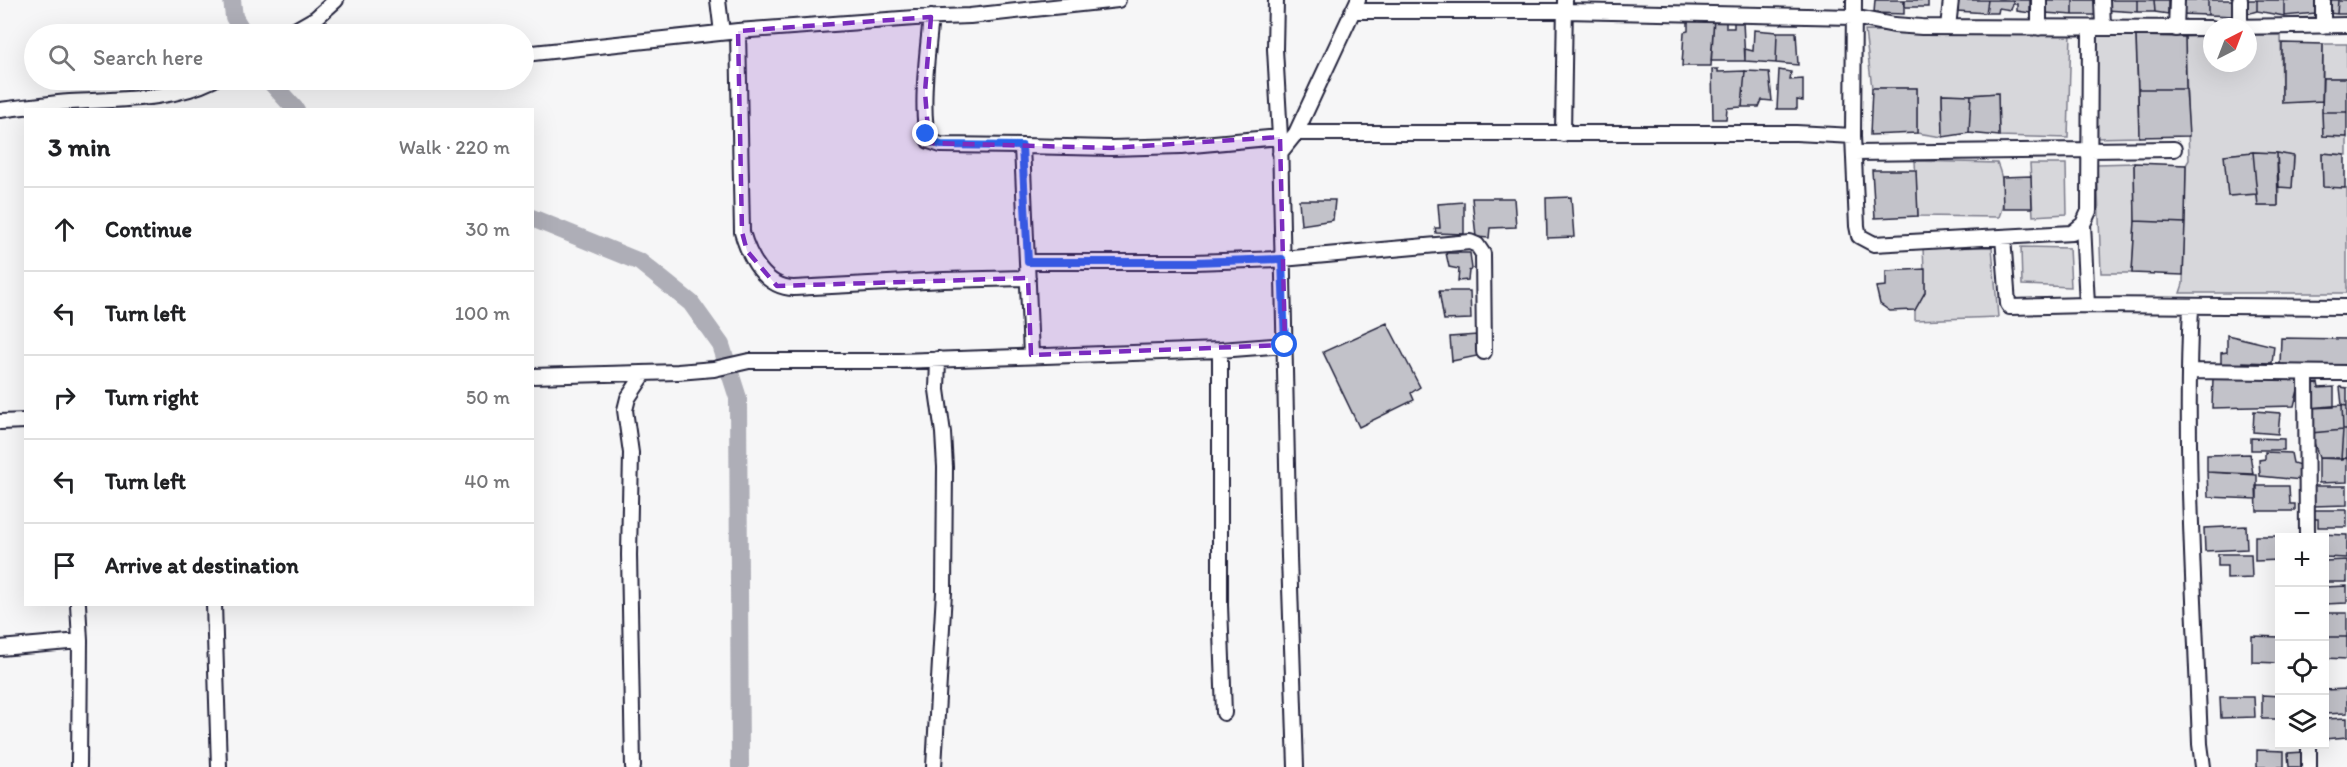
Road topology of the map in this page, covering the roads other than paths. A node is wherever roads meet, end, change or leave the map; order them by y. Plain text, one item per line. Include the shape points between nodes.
1 (336, 0) edge
2 (718, 0) edge
3 (1276, 0) edge
4 (1854, 0) edge
5 (1951, 0) edge
6 (2040, 0) edge
7 (2102, 0) edge
8 (2176, 0) edge
9 (2240, 0) edge
10 (2323, 0) edge
11 (1111, 1) edge
12 (1565, 5) edge
13 (1355, 6) edge
14 (931, 17) junction
15 (1853, 17) junction
16 (2240, 18) edge
17 (306, 24) edge
18 (2323, 26) junction
19 (2347, 26) edge
20 (1948, 27) junction
21 (2257, 27) edge
22 (2038, 28) junction
23 (2096, 28) junction
24 (2203, 28) edge
25 (2176, 29) junction
26 (738, 31) junction
27 (722, 33) junction
28 (534, 53) edge
29 (178, 90) edge
30 (0, 110) edge
31 (1296, 133) junction
32 (1563, 134) junction
33 (1853, 136) junction
34 (1280, 137) junction
35 (1022, 146) junction
36 (2089, 149) junction
37 (2174, 149) dead end
38 (1280, 153) junction
39 (1854, 153) junction
40 (2083, 224) junction
41 (2003, 237) junction
42 (1282, 259) junction
43 (1028, 262) junction
44 (1028, 278) junction
45 (2087, 305) junction
46 (2191, 307) junction
47 (2347, 307) edge
48 (1285, 345) junction
49 (1220, 350) junction
50 (1484, 352) dead end
51 (1031, 355) junction
52 (938, 359) junction
53 (2189, 371) junction
54 (2347, 373) edge
55 (644, 374) junction
56 (2306, 374) junction
57 (534, 376) edge
58 (24, 421) edge
59 (0, 422) edge
60 (2307, 533) edge
61 (78, 606) edge
62 (214, 606) edge
63 (80, 641) junction
64 (0, 648) edge
65 (1224, 713) dead end
66 (2309, 749) edge
67 (79, 767) edge
68 (219, 767) edge
69 (633, 767) edge
70 (934, 767) edge
71 (1296, 767) edge
72 (2203, 767) edge
73 (2309, 767) edge

1 - 17 street
2 - 27 street
3 - 34 street
4 - 15 street
5 - 20 street
6 - 22 street
7 - 23 street
8 - 25 street
9 - 16 street
10 - 18 street
11 - 14 street
12 - 13 street
12 - 15 street
12 - 32 street
13 - 31 street
14 - 26 street
14 - 35 street via 925,92 929,141 941,145
15 - 20 street via 1894,25
15 - 33 street
18 - 19 street
18 - 21 street
20 - 22 street
22 - 23 street
23 - 25 street
23 - 36 street
24 - 25 street
26 - 27 street
26 - 44 street via 742,232 747,251 777,286
27 - 28 street
29 - 30 street via 131,100
31 - 32 street
31 - 38 street
32 - 33 street
33 - 39 street
34 - 35 street via 1158,146
34 - 38 street
35 - 43 street
36 - 37 street
36 - 39 street
36 - 40 street via 2089,211
38 - 42 street
39 - 41 street via 1857,226 1859,236 1866,242
40 - 41 street via 2072,233
40 - 45 street
41 - 45 street via 2009,306
42 - 43 street
42 - 48 street
42 - 50 street via 1474,243 1483,254
43 - 44 street
44 - 51 street
45 - 46 street
46 - 47 street
46 - 53 street
48 - 49 street
48 - 71 street
49 - 51 street
49 - 65 street
51 - 52 street
52 - 55 street via 749,361 714,369
52 - 70 street via 937,390 945,467 944,592
53 - 56 street
53 - 72 street
54 - 56 street
55 - 57 street
55 - 69 street via 625,410 631,453
56 - 60 street
58 - 59 street
61 - 63 street
62 - 68 street
63 - 64 street
63 - 67 street
66 - 73 street

